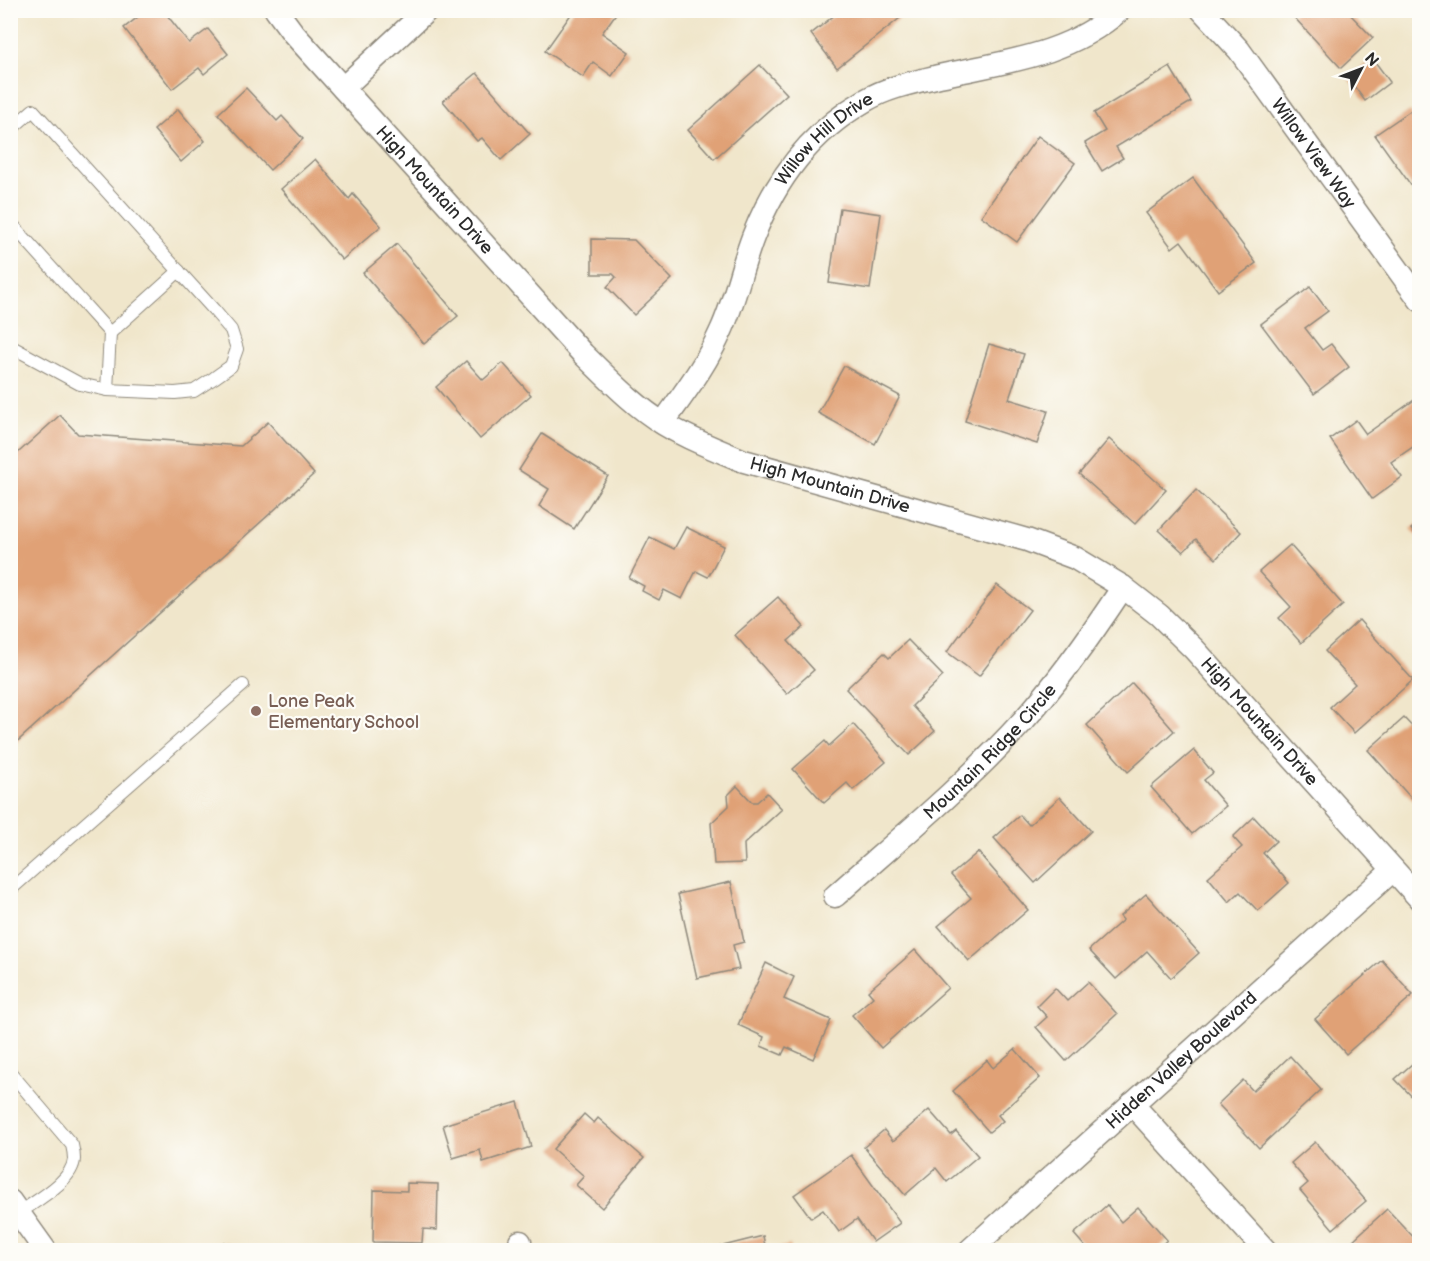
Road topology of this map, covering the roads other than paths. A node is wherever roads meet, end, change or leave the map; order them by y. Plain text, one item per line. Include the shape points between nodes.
1 (276, 10) edge
2 (428, 10) edge
3 (1120, 10) edge
4 (1202, 10) edge
5 (343, 88) junction
6 (10, 130) edge
7 (10, 222) edge
8 (179, 271) junction
9 (1419, 300) edge
10 (110, 333) junction
11 (10, 346) edge
12 (107, 390) junction
13 (663, 423) junction
14 (1122, 587) junction
15 (243, 685) dead end
16 (1393, 870) junction
17 (10, 890) edge
18 (835, 896) dead end
19 (1419, 899) edge
20 (10, 1072) edge
21 (1132, 1104) junction
22 (15, 1207) edge
23 (45, 1251) edge
24 (970, 1251) edge
25 (1265, 1251) edge

1 - 5 street, High Mountain Drive
2 - 5 street
3 - 13 street, Willow Hill Drive via 1082,37 1047,53 907,83 868,99 830,124 797,157 771,195 721,331 701,370
4 - 9 street, Willow View Way via 1239,50
5 - 13 street, High Mountain Drive via 583,354
6 - 8 lane via 33,110
7 - 10 lane
8 - 10 lane
8 - 12 lane via 231,330 237,349 231,366 194,391
10 - 12 lane
11 - 12 lane via 80,384
13 - 14 street, High Mountain Drive via 744,461 1027,540 1075,558
14 - 16 street, High Mountain Drive via 1194,649
14 - 18 street, Mountain Ridge Circle via 1062,676 1023,722 978,768
15 - 17 lane
16 - 19 street, High Mountain Drive
16 - 21 street, Hidden Valley Boulevard
20 - 22 lane via 72,1145 74,1160 71,1172 62,1182
21 - 24 street, Hidden Valley Boulevard
21 - 25 street
22 - 23 street

